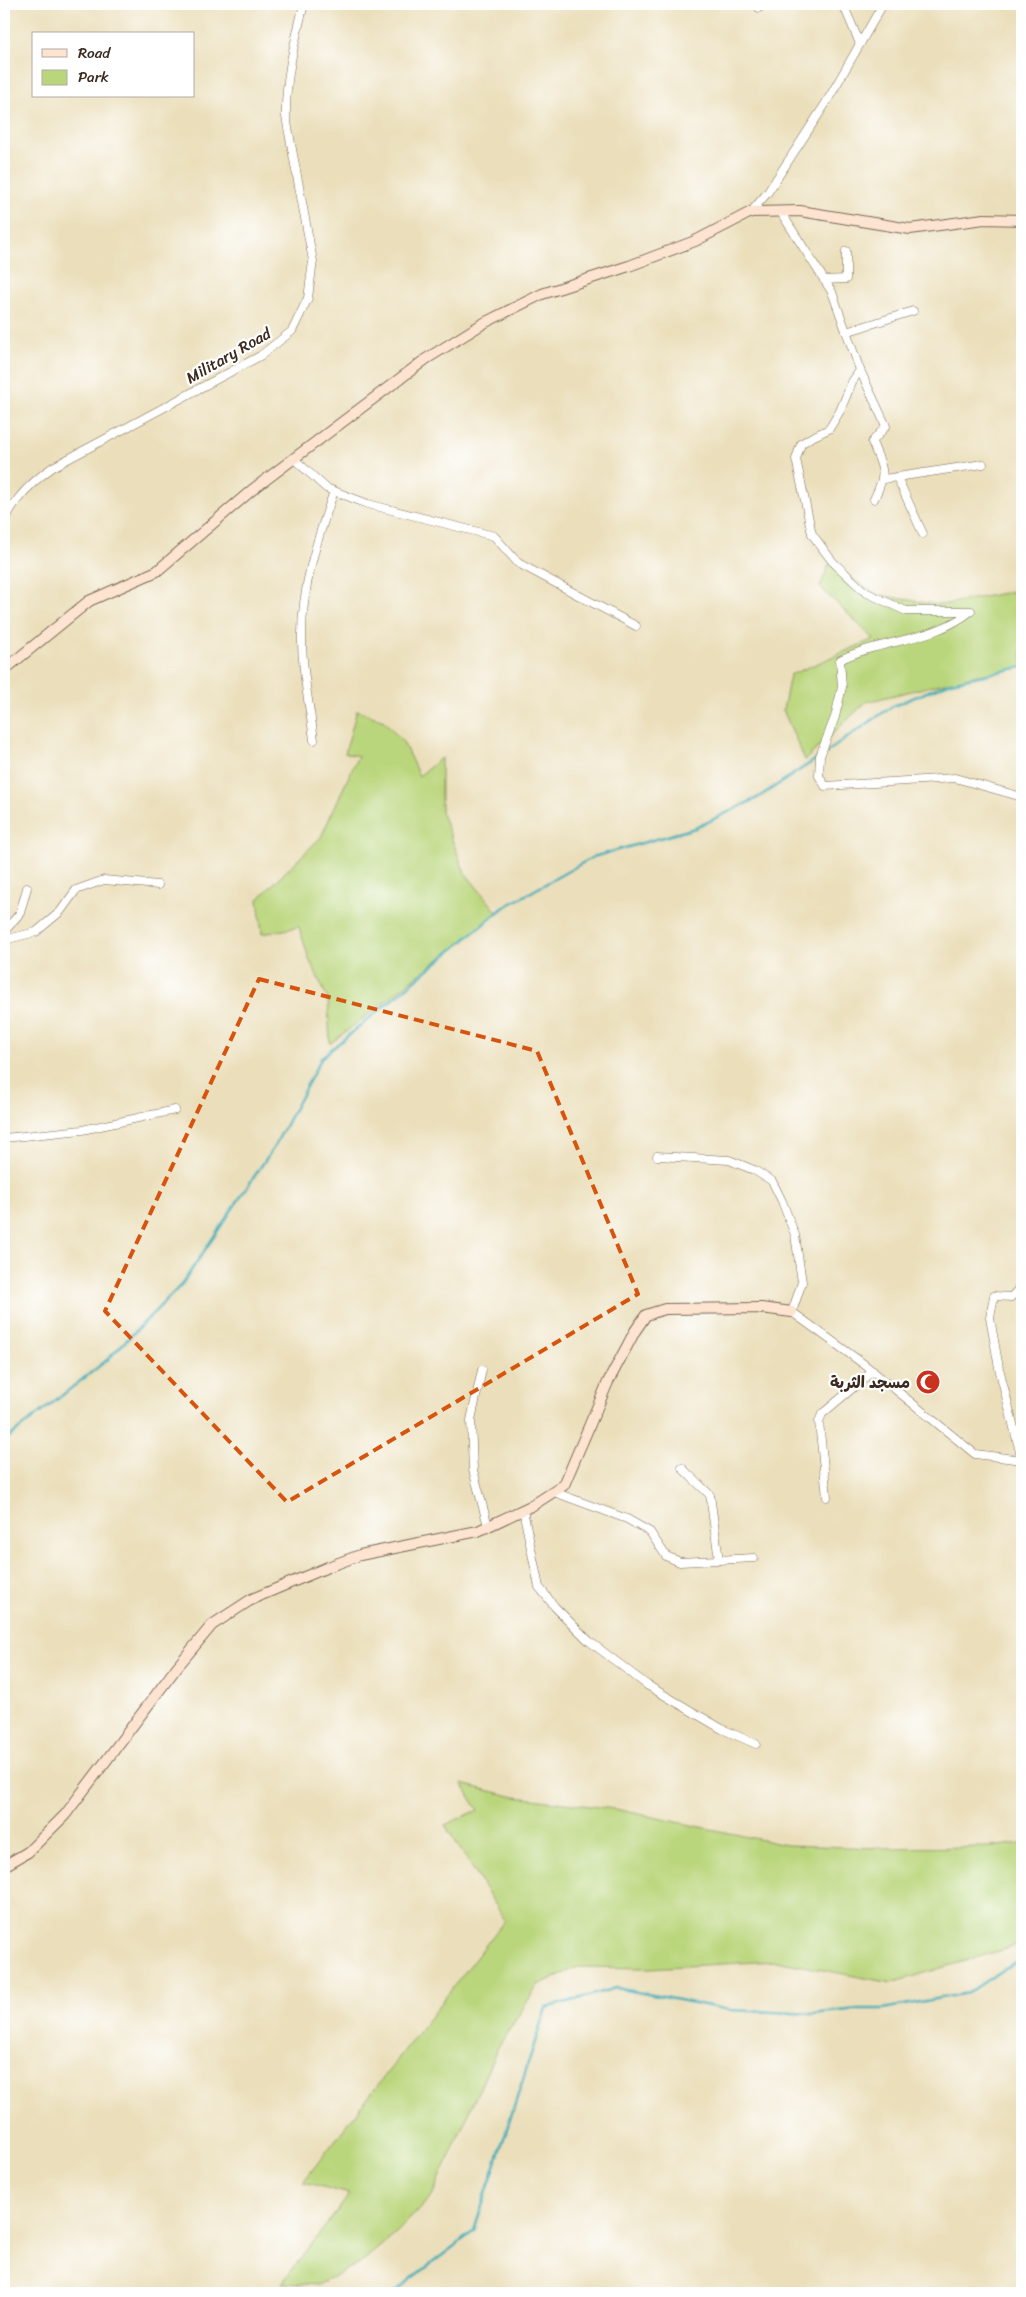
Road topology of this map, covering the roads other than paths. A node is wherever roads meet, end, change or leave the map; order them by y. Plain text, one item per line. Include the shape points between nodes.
1 (304, 4) edge
2 (843, 4) edge
3 (883, 4) edge
4 (860, 44) junction
5 (751, 212) junction
6 (780, 212) junction
7 (1022, 220) edge
8 (846, 251) dead end
9 (824, 280) junction
10 (913, 310) dead end
11 (846, 332) junction
12 (860, 370) junction
13 (293, 458) junction
14 (983, 464) dead end
15 (897, 477) junction
16 (884, 479) junction
17 (334, 491) junction
18 (874, 499) dead end
19 (4, 523) edge
20 (923, 534) dead end
21 (636, 626) dead end
22 (4, 670) edge
23 (314, 740) dead end
24 (1022, 797) edge
25 (158, 885) dead end
26 (27, 888) dead end
27 (4, 932) edge
28 (4, 940) edge
29 (4, 1049) edge
30 (5, 1080) dead end
31 (175, 1110) dead end
32 (4, 1138) edge
33 (657, 1156) dead end
34 (1022, 1276) edge
35 (792, 1312) junction
36 (482, 1370) dead end
37 (873, 1372) junction
38 (1022, 1460) edge
39 (682, 1468) dead end
40 (554, 1492) junction
41 (827, 1497) dead end
42 (523, 1510) junction
43 (488, 1526) junction
44 (754, 1558) dead end
45 (719, 1560) junction
46 (756, 1744) dead end
47 (4, 1866) edge

1 - 19 street, Military Road via 287,82 286,117 313,261 308,298 292,331 260,356 53,467 20,496
2 - 4 street
3 - 4 street
4 - 5 street via 826,103 768,192
5 - 6 street
5 - 13 street via 694,241 630,266 542,294 484,323 426,359
6 - 7 street via 800,211 910,229 984,219
6 - 9 street
8 - 9 street via 846,279
9 - 11 street via 832,292
10 - 11 street
11 - 12 street
12 - 16 street via 886,426 872,442
12 - 24 street via 829,429 800,444 796,459 812,534 832,561 866,592 906,611 971,611 958,622 913,639 854,653 840,660 842,687 820,756 819,776 825,786 956,778
13 - 17 street via 326,488
13 - 22 street via 157,571 89,601
14 - 15 street
15 - 16 street
15 - 20 street
16 - 18 street
17 - 21 street via 368,504 494,536 518,563
17 - 23 street via 313,553 305,591 302,641
25 - 28 street via 104,880 76,890 60,912 36,932
26 - 27 street via 20,913
29 - 30 street
31 - 32 street via 82,1130
33 - 35 street via 729,1160 772,1181 795,1235 802,1282
34 - 38 street via 1018,1290 1011,1297 994,1296 990,1318
35 - 37 street
35 - 40 street via 762,1308 664,1309 646,1315 608,1382 564,1485
36 - 43 street via 471,1420 473,1470
37 - 38 street via 975,1454
37 - 41 street via 822,1414 819,1422
39 - 45 street via 710,1495
40 - 42 street
40 - 45 street via 627,1519 650,1532 666,1556 680,1562
42 - 43 street
42 - 46 street via 539,1588 588,1641 647,1685 722,1729
43 - 47 street via 478,1531 360,1555 252,1599 212,1625 65,1815 28,1852
44 - 45 street

